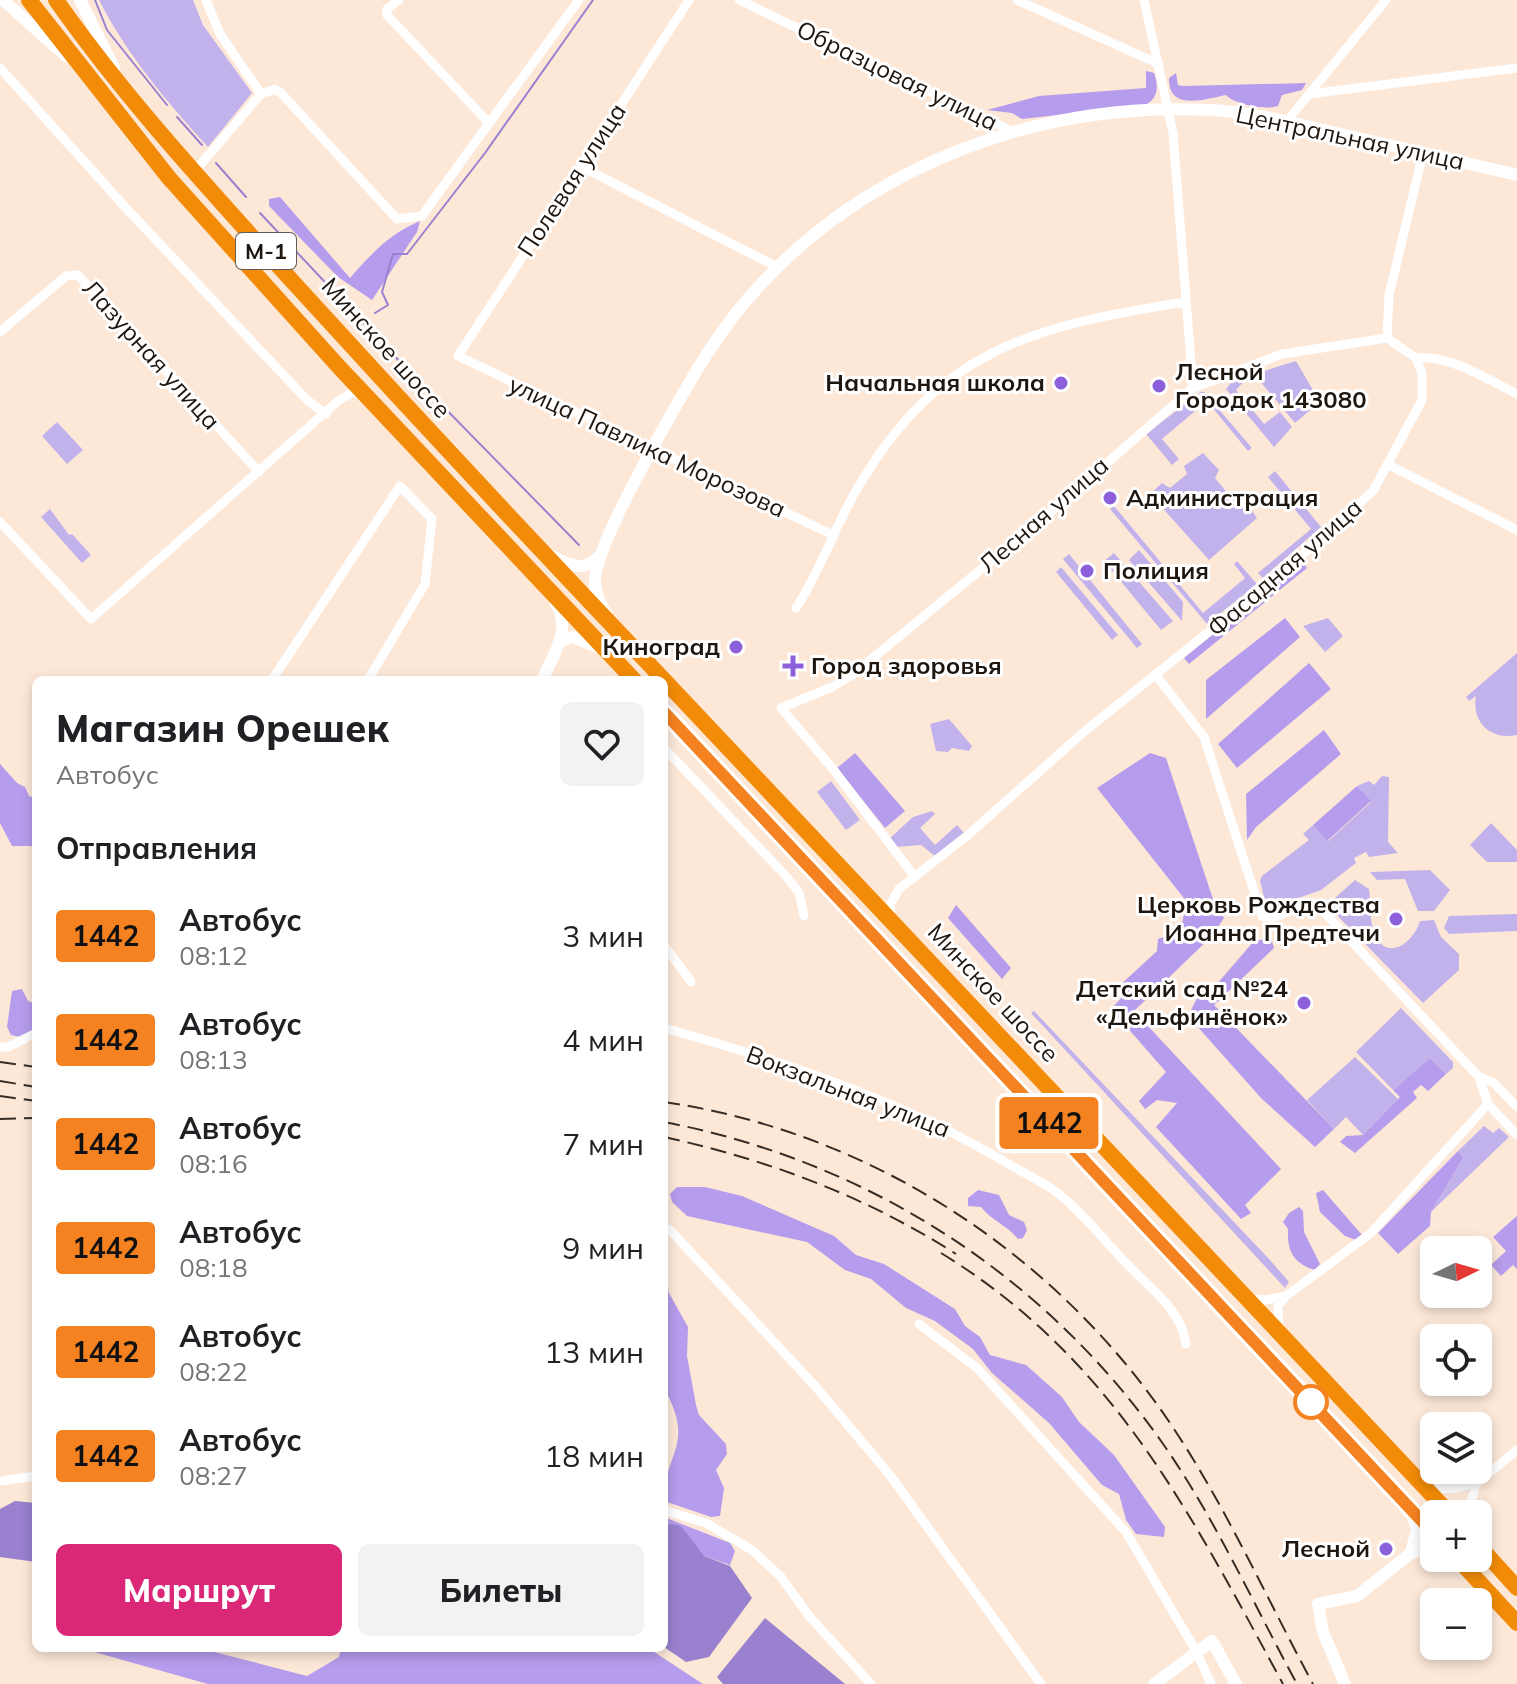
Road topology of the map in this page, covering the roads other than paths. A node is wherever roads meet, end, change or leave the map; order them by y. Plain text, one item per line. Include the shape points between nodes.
1 (3, 0) edge
2 (29, 0) edge
3 (56, 0) edge
4 (80, 0) edge
5 (206, 0) edge
6 (399, 0) edge
7 (579, 0) edge
8 (689, 0) edge
9 (739, 0) edge
10 (1017, 0) edge
11 (1144, 0) edge
12 (1386, 0) edge
13 (1159, 64) junction
14 (0, 68) edge
15 (1517, 68) edge
16 (80, 69) junction
17 (261, 94) junction
18 (1309, 94) junction
19 (129, 95) junction
20 (1169, 111) junction
21 (1287, 121) junction
22 (489, 123) junction
23 (1012, 131) junction
24 (1423, 153) junction
25 (580, 166) junction
26 (194, 172) junction
27 (1517, 175) edge
28 (777, 267) junction
29 (1185, 302) junction
30 (0, 332) edge
31 (1387, 338) junction
32 (1416, 358) junction
33 (460, 359) joint
34 (339, 367) junction
35 (1193, 388) junction
36 (1517, 394) edge
37 (365, 395) junction
38 (338, 401) junction
39 (326, 414) junction
40 (653, 448) junction
41 (1389, 465) junction
42 (259, 472) junction
43 (0, 522) edge
44 (1517, 530) edge
45 (833, 535) junction
46 (541, 549) junction
47 (602, 553) junction
48 (535, 575) junction
49 (796, 608) dead end
50 (614, 628) junction
51 (560, 642) junction
52 (613, 658) junction
53 (1155, 674) junction
54 (275, 676) edge
55 (370, 676) edge
56 (544, 676) edge
57 (630, 676) edge
58 (660, 676) edge
59 (668, 684) edge
60 (668, 716) edge
61 (668, 752) edge
62 (914, 876) junction
63 (899, 889) junction
64 (864, 890) junction
65 (804, 916) dead end
66 (891, 919) junction
67 (668, 950) edge
68 (691, 982) dead end
69 (668, 1029) edge
70 (32, 1035) edge
71 (0, 1047) edge
72 (1479, 1077) junction
73 (1488, 1104) junction
74 (1517, 1107) edge
75 (1517, 1135) edge
76 (669, 1229) dead end
77 (1286, 1296) junction
78 (1248, 1299) junction
79 (919, 1324) dead end
80 (1279, 1332) junction
81 (1186, 1344) dead end
82 (1517, 1450) edge
83 (1492, 1470) edge
84 (32, 1477) edge
85 (0, 1481) edge
86 (1471, 1484) edge
87 (1425, 1487) junction
88 (1437, 1500) edge
89 (1405, 1504) junction
90 (668, 1511) edge
91 (1420, 1520) edge
92 (1420, 1551) edge
93 (1411, 1553) junction
94 (1492, 1560) edge
95 (1470, 1572) edge
96 (1517, 1588) edge
97 (1517, 1623) edge
98 (1196, 1651) junction
99 (871, 1684) edge
100 (1041, 1684) edge
101 (1154, 1684) edge
102 (1211, 1684) edge
103 (1236, 1684) edge
104 (1345, 1684) edge

1 - 16 street
2 - 16 highway, Минское шоссе / М-1
3 - 19 highway, Минское шоссе / М-1
4 - 19 street
5 - 17 street via 220,34
6 - 22 street via 387,15
7 - 22 street
8 - 25 street, Полевая улица
9 - 23 street, Образцовая улица
10 - 13 street
11 - 13 street
12 - 18 street
13 - 20 street
14 - 39 street via 198,286
15 - 18 street
16 - 34 highway, Минское шоссе / М-1 via 169,178
17 - 22 street via 275,89 281,93 397,219 422,216
17 - 26 street
18 - 21 street
19 - 26 highway, Минское шоссе / М-1
20 - 21 street, Центральная улица via 1223,111
20 - 23 street, Центральная улица
20 - 29 street
21 - 24 street, Центральная улица
23 - 28 street, Центральная улица via 885,184
24 - 27 street, Центральная улица
24 - 31 street via 1389,295
25 - 28 street
25 - 33 street, Полевая улица via 458,353
26 - 46 highway, Минское шоссе / М-1
28 - 40 street, Центральная улица via 713,343
29 - 35 street
29 - 45 street via 1055,326 952,376 888,442
30 - 42 street, Лазурная улица via 66,276 78,275
31 - 32 street
31 - 35 street, Лесная улица via 1282,354
32 - 36 street via 1454,365
32 - 41 street, Фасадная улица via 1422,400
33 - 40 street, улица Павлика Морозова
34 - 37 highway, Минское шоссе / М-1
34 - 38 street via 344,388
35 - 62 street, Лесная улица via 852,675 781,708
37 - 38 street via 353,392
37 - 48 highway, Минское шоссе / М-1
38 - 39 street
39 - 42 street
40 - 45 street, улица Павлика Морозова
40 - 47 street, Центральная улица
41 - 44 street
41 - 53 street, Фасадная улица via 1373,491 1338,526
42 - 43 street via 91,619
45 - 49 street
46 - 47 street via 579,568
46 - 50 highway, Минское шоссе / М-1
47 - 50 street, Центральная улица via 596,591
48 - 51 street via 560,609
48 - 52 highway, Минское шоссе / М-1
50 - 58 highway, Минское шоссе / М-1
51 - 52 street via 583,639
51 - 56 street
52 - 57 highway, Минское шоссе / М-1
53 - 62 street, Фасадная улица
53 - 72 street via 1204,737 1262,916 1274,918 1309,902 1321,909
54 - 55 street via 400,486 432,519 425,584
59 - 64 highway, Минское шоссе / М-1
60 - 89 highway, Минское шоссе
61 - 65 street via 786,876 799,893
62 - 63 street, Фасадная улица
63 - 64 street via 882,895
63 - 66 street via 891,901
64 - 66 highway, Минское шоссе / М-1
66 - 78 highway, Минское шоссе / М-1
67 - 68 street
69 - 81 street, Вокзальная улица via 776,1062 938,1124 1058,1194 1171,1308
70 - 71 street
72 - 73 street
72 - 74 street via 1494,1083
73 - 75 street
73 - 77 street via 1371,1233
76 - 100 street via 889,1474
77 - 78 street
77 - 80 street via 1278,1306
78 - 80 highway, Минское шоссе / М-1
79 - 98 street via 977,1368 1126,1532
80 - 87 highway, Минское шоссе / М-1
82 - 83 street
84 - 85 street
86 - 87 street via 1452,1491
87 - 88 highway, Минское шоссе / М-1
89 - 91 highway, Минское шоссе
89 - 93 street via 1417,1529
90 - 99 street via 706,1523 752,1550
92 - 93 street
93 - 104 street via 1357,1596 1318,1604 1318,1618
94 - 96 highway
95 - 97 highway
98 - 101 street
98 - 102 street
98 - 103 street via 1212,1641

